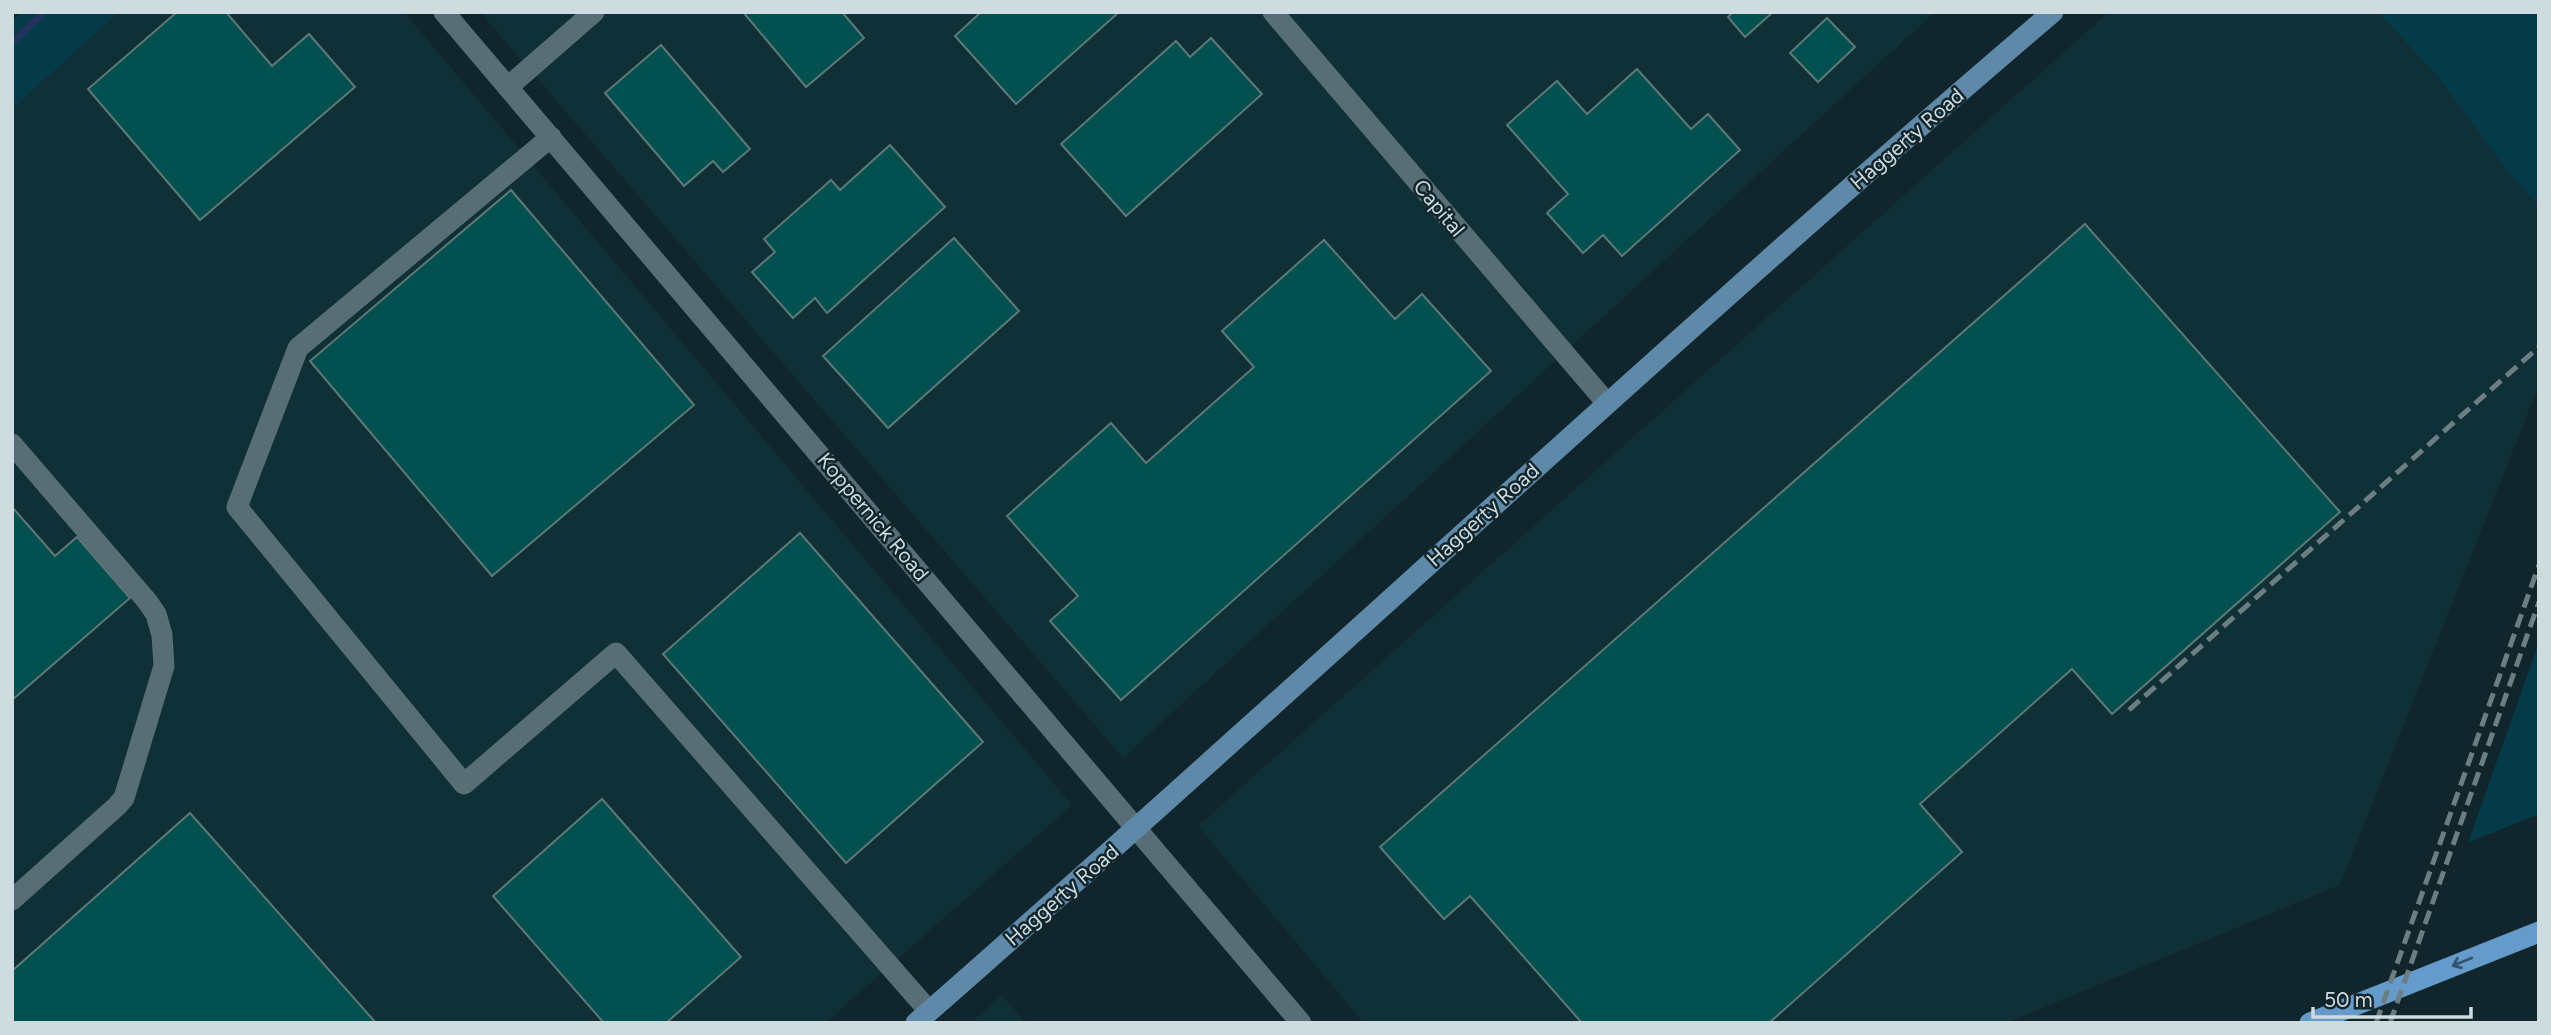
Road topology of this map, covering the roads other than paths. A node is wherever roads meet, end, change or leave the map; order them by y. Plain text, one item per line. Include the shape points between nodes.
1 (444, 12) edge
2 (594, 12) edge
3 (1273, 12) edge
4 (2053, 12) edge
5 (508, 87) junction
6 (551, 137) junction
7 (1606, 402) junction
8 (12, 444) edge
9 (1137, 829) junction
10 (12, 900) edge
11 (2532, 934) edge
12 (922, 1017) edge
13 (1301, 1023) edge
14 (2310, 1023) edge

1 - 5 street, Koppernick Road
2 - 5 street
3 - 7 street, Capital
4 - 7 main road, Haggerty Road
5 - 6 street, Koppernick Road
6 - 9 street, Koppernick Road
6 - 12 street via 298,348 237,507 464,784 616,653
7 - 9 main road, Haggerty Road
8 - 10 street via 148,601 160,627 164,651 164,666 124,798
9 - 12 main road, Haggerty Road
9 - 13 street, Koppernick Road
11 -> 14 highway

